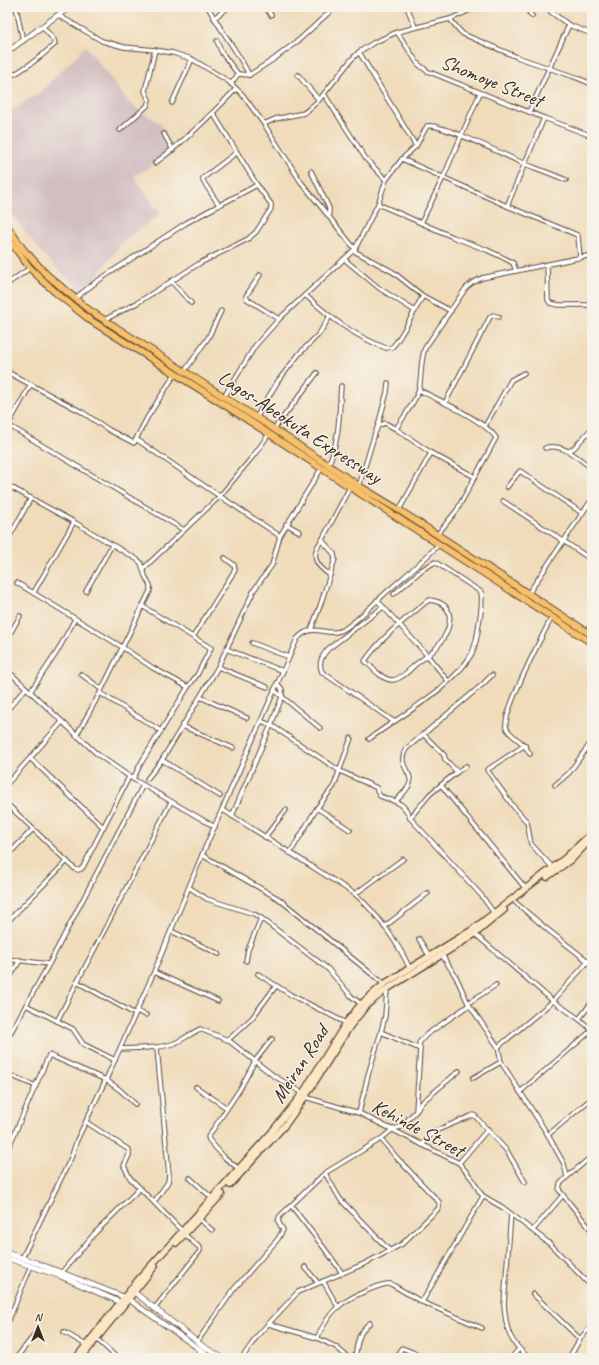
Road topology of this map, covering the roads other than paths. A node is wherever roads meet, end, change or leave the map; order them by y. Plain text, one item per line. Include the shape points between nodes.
1 (16, 7) edge
2 (71, 7) edge
3 (208, 7) edge
4 (229, 7) edge
5 (265, 7) edge
6 (335, 7) edge
7 (407, 7) edge
8 (478, 7) edge
9 (525, 7) edge
10 (551, 12) dead end
11 (58, 15) junction
12 (271, 15) dead end
13 (532, 16) dead end
14 (214, 18) junction
15 (450, 19) junction
16 (569, 25) junction
17 (42, 26) junction
18 (415, 27) junction
19 (397, 32) junction
20 (592, 34) edge
21 (23, 41) junction
22 (217, 41) dead end
23 (155, 50) junction
24 (7, 52) edge
25 (359, 52) junction
26 (192, 59) junction
27 (549, 68) junction
28 (238, 74) junction
29 (249, 75) junction
30 (298, 75) dead end
31 (7, 78) edge
32 (231, 84) junction
33 (592, 84) edge
34 (236, 89) junction
35 (480, 93) junction
36 (324, 94) junction
37 (319, 100) junction
38 (172, 103) dead end
39 (529, 112) junction
40 (212, 113) junction
41 (544, 118) junction
42 (264, 124) junction
43 (120, 130) dead end
44 (164, 134) dead end
45 (461, 136) junction
46 (592, 136) edge
47 (416, 146) junction
48 (173, 150) junction
49 (236, 153) junction
50 (402, 159) junction
51 (155, 163) dead end
52 (525, 164) junction
53 (311, 171) dead end
54 (443, 178) junction
55 (386, 180) junction
56 (566, 180) dead end
57 (257, 185) junction
58 (378, 204) junction
59 (219, 205) junction
60 (507, 206) junction
61 (329, 217) junction
62 (421, 223) junction
63 (7, 226) edge
64 (7, 237) edge
65 (354, 250) junction
66 (592, 256) edge
67 (580, 258) junction
68 (344, 259) junction
69 (547, 265) junction
70 (30, 268) junction
71 (516, 271) junction
72 (260, 276) dead end
73 (171, 281) junction
74 (7, 284) edge
75 (305, 295) junction
76 (423, 296) junction
77 (74, 299) junction
78 (191, 303) dead end
79 (592, 305) edge
80 (221, 311) dead end
81 (415, 311) junction
82 (451, 311) junction
83 (330, 316) junction
84 (499, 317) dead end
85 (279, 319) junction
86 (104, 320) junction
87 (7, 370) edge
88 (184, 372) junction
89 (317, 373) dead end
90 (524, 373) dead end
91 (175, 374) junction
92 (388, 383) dead end
93 (31, 384) junction
94 (341, 386) dead end
95 (419, 390) junction
96 (224, 397) junction
97 (445, 403) junction
98 (256, 418) junction
99 (7, 426) edge
100 (378, 426) junction
101 (485, 426) junction
102 (592, 428) edge
103 (396, 429) junction
104 (271, 431) junction
105 (136, 439) junction
106 (545, 448) dead end
107 (569, 451) junction
108 (431, 453) junction
109 (328, 465) junction
110 (592, 468) edge
111 (321, 469) junction
112 (475, 477) junction
113 (7, 485) edge
114 (359, 486) junction
115 (350, 487) junction
116 (507, 487) dead end
117 (220, 496) junction
118 (31, 498) junction
119 (592, 499) edge
120 (503, 501) dead end
121 (399, 510) junction
122 (582, 513) junction
123 (74, 522) junction
124 (286, 524) junction
125 (184, 530) junction
126 (300, 532) dead end
127 (437, 535) junction
128 (280, 536) junction
129 (7, 540) edge
130 (322, 540) junction
131 (563, 541) junction
132 (439, 544) junction
133 (112, 545) junction
134 (225, 558) dead end
135 (592, 559) edge
136 (144, 568) junction
137 (330, 575) junction
138 (17, 583) dead end
139 (86, 591) dead end
140 (34, 592) junction
141 (394, 594) dead end
142 (528, 594) junction
143 (378, 600) junction
144 (142, 606) junction
145 (383, 607) junction
146 (20, 616) dead end
147 (552, 617) junction
148 (75, 619) junction
149 (399, 625) junction
150 (311, 630) junction
151 (592, 635) edge
152 (193, 637) junction
153 (7, 639) edge
154 (252, 643) dead end
155 (592, 643) edge
156 (122, 647) junction
157 (226, 649) junction
158 (427, 655) junction
159 (289, 657) junction
160 (218, 667) junction
161 (7, 670) edge
162 (283, 671) junction
163 (81, 674) dead end
164 (492, 675) dead end
165 (448, 681) junction
166 (278, 683) junction
167 (188, 687) junction
168 (267, 687) dead end
169 (26, 688) junction
170 (274, 690) junction
171 (100, 691) junction
172 (30, 692) junction
173 (200, 697) junction
174 (282, 697) junction
175 (7, 710) edge
176 (247, 718) dead end
177 (261, 721) junction
178 (393, 721) junction
179 (62, 722) junction
180 (271, 725) junction
181 (182, 726) junction
182 (320, 728) dead end
183 (161, 731) junction
184 (423, 734) junction
185 (76, 736) junction
186 (350, 738) dead end
187 (369, 739) dead end
188 (592, 741) edge
189 (524, 745) junction
190 (233, 748) dead end
191 (530, 754) dead end
192 (31, 759) junction
193 (162, 760) junction
194 (466, 766) dead end
195 (340, 771) junction
196 (457, 772) junction
197 (129, 777) junction
198 (133, 779) junction
199 (147, 779) dead end
200 (7, 784) edge
201 (143, 785) junction
202 (441, 785) junction
203 (555, 786) dead end
204 (220, 796) dead end
205 (396, 800) junction
206 (170, 802) junction
207 (7, 804) edge
208 (317, 808) junction
209 (223, 810) junction
210 (286, 810) dead end
211 (232, 816) junction
212 (410, 818) junction
213 (102, 827) junction
214 (215, 827) junction
215 (33, 829) junction
216 (350, 830) dead end
217 (592, 832) edge
218 (265, 837) junction
219 (592, 838) edge
220 (582, 846) junction
221 (290, 853) junction
222 (202, 855) junction
223 (7, 856) edge
224 (403, 859) dead end
225 (67, 861) junction
226 (553, 868) junction
227 (190, 888) junction
228 (526, 889) junction
229 (428, 893) dead end
230 (355, 894) junction
231 (515, 902) junction
232 (494, 913) junction
233 (261, 918) junction
234 (7, 922) edge
235 (384, 927) junction
236 (171, 931) junction
237 (474, 934) junction
238 (419, 939) dead end
239 (220, 954) dead end
240 (442, 955) junction
241 (430, 957) junction
242 (592, 957) edge
243 (7, 959) edge
244 (20, 960) junction
245 (246, 961) dead end
246 (588, 962) junction
247 (49, 964) junction
248 (411, 971) junction
249 (154, 972) junction
250 (258, 974) dead end
251 (7, 982) edge
252 (77, 982) junction
253 (496, 984) dead end
254 (276, 986) junction
255 (385, 987) junction
256 (218, 1000) dead end
257 (553, 1001) junction
258 (592, 1002) edge
259 (361, 1004) junction
260 (468, 1004) junction
261 (26, 1005) junction
262 (135, 1013) junction
263 (146, 1015) dead end
264 (579, 1019) junction
265 (56, 1021) junction
266 (346, 1023) junction
267 (592, 1030) edge
268 (382, 1032) junction
269 (7, 1038) edge
270 (272, 1039) dead end
271 (228, 1040) junction
272 (498, 1047) junction
273 (120, 1048) junction
274 (157, 1048) junction
275 (420, 1049) junction
276 (115, 1060) junction
277 (255, 1061) junction
278 (501, 1062) junction
279 (459, 1072) dead end
280 (7, 1074) edge
281 (473, 1078) dead end
282 (106, 1080) junction
283 (36, 1086) junction
284 (196, 1087) dead end
285 (520, 1092) junction
286 (304, 1095) junction
287 (592, 1098) edge
288 (135, 1104) dead end
289 (227, 1108) junction
290 (416, 1111) junction
291 (359, 1113) junction
292 (86, 1122) junction
293 (394, 1129) junction
294 (488, 1129) junction
295 (548, 1135) junction
296 (381, 1139) junction
297 (422, 1145) junction
298 (7, 1151) edge
299 (592, 1157) edge
300 (459, 1163) junction
301 (239, 1169) junction
302 (325, 1173) junction
303 (567, 1177) junction
304 (190, 1178) dead end
305 (525, 1182) dead end
306 (140, 1188) junction
307 (563, 1195) junction
308 (483, 1196) junction
309 (212, 1198) junction
310 (154, 1202) junction
311 (291, 1206) junction
312 (511, 1214) junction
313 (199, 1219) junction
314 (212, 1230) dead end
315 (532, 1230) junction
316 (592, 1231) edge
317 (183, 1233) junction
318 (390, 1250) junction
319 (7, 1253) edge
320 (7, 1258) edge
321 (22, 1258) junction
322 (31, 1266) junction
323 (305, 1266) dead end
324 (62, 1272) junction
325 (342, 1273) junction
326 (323, 1282) junction
327 (318, 1283) junction
328 (592, 1287) edge
329 (134, 1292) junction
330 (532, 1294) dead end
331 (126, 1298) junction
332 (120, 1302) junction
333 (422, 1302) junction
334 (338, 1306) junction
335 (154, 1309) junction
336 (370, 1323) dead end
337 (7, 1324) edge
338 (269, 1324) junction
339 (592, 1325) edge
340 (482, 1328) dead end
341 (64, 1332) dead end
342 (36, 1334) dead end
343 (95, 1337) junction
344 (317, 1338) junction
345 (580, 1339) junction
346 (197, 1342) junction
347 (86, 1345) junction
348 (519, 1349) junction
349 (201, 1350) junction
350 (16, 1358) edge
351 (76, 1358) edge
352 (81, 1358) edge
353 (117, 1358) edge
354 (194, 1358) edge
355 (212, 1358) edge
356 (223, 1358) edge
357 (242, 1358) edge
358 (349, 1358) edge
359 (355, 1358) edge
360 (397, 1358) edge
361 (427, 1358) edge
362 (511, 1358) edge
363 (530, 1358) edge
364 (569, 1358) edge

1 - 21 street
2 - 11 street
3 - 14 street
4 - 14 street
5 - 12 street
6 - 29 street via 300,40
7 - 18 street
8 - 15 street
9 - 13 street
10 - 16 street
11 - 17 street
11 - 23 street via 102,41 124,47
14 - 29 street via 240,56
15 - 18 street
15 - 27 street via 463,34
16 - 20 street
16 - 27 street
17 - 21 street
17 - 31 street via 55,44 45,54
18 - 19 street
19 - 25 street
19 - 35 street, Shomoye Street via 422,68
21 - 24 street
22 - 28 street via 222,53
23 - 26 street
23 - 43 street via 145,91 149,103
25 - 36 street
25 - 47 street
26 - 32 street
26 - 38 street
27 - 33 street
27 - 39 street
28 - 29 street
28 - 32 street
30 - 37 street
32 - 34 street
34 - 40 street
34 - 42 street
35 - 39 street, Shomoye Street
35 - 45 street
36 - 37 street
36 - 55 street via 366,159
37 - 42 street via 304,113
39 - 41 street, Shomoye Street
40 - 48 street
40 - 49 street
41 - 46 street, Shomoye Street
41 - 52 street
42 - 61 street via 301,182
44 - 48 street
45 - 47 street via 429,125
45 - 52 street
45 - 54 street
47 - 50 street
48 - 51 street
49 - 57 street
49 - 59 street via 203,178
50 - 54 street
50 - 55 street
52 - 56 street
52 - 60 street
53 - 61 street via 329,208
54 - 60 street
54 - 62 street
55 - 58 street
57 - 59 street
57 - 73 street via 271,206 256,232 248,239
58 - 62 street
58 - 65 street
59 - 77 street via 156,242
60 - 67 street via 577,235
61 - 65 street
62 - 71 street via 504,258 513,263
63 - 77 highway, Lagos-Abeokuta Expressway via 42,270
64 - 70 highway, Lagos-Abeokuta Expressway
65 - 68 street
65 - 76 street via 393,272
66 - 67 street
67 - 69 street
68 - 75 street
68 - 81 street via 379,288
69 - 71 street
69 - 79 street via 550,303
70 - 74 street
70 - 91 highway, Lagos-Abeokuta Expressway via 90,320
71 - 82 street via 472,282
72 - 85 street via 246,296 247,300
73 - 78 street
73 - 86 street
75 - 83 street
75 - 85 street
76 - 81 street
76 - 82 street
77 - 86 highway, Lagos-Abeokuta Expressway
80 - 88 street via 208,338
81 - 83 street via 390,348 358,336
82 - 95 street via 423,352
83 - 98 street via 319,334 278,381
84 - 97 street via 490,317
85 - 96 street via 252,351
86 - 88 highway, Lagos-Abeokuta Expressway
87 - 93 street
88 - 96 highway, Lagos-Abeokuta Expressway
89 - 104 street
90 - 101 street via 511,380
91 - 104 highway, Lagos-Abeokuta Expressway
91 - 105 street
92 - 100 street
93 - 99 street
93 - 105 street via 134,443
94 - 109 street via 335,446
95 - 97 street
95 - 103 street
96 - 98 highway, Lagos-Abeokuta Expressway
97 - 101 street
98 - 104 highway, Lagos-Abeokuta Expressway
99 - 125 street
100 - 103 street via 385,423
100 - 114 street
101 - 112 street via 496,438
102 - 107 street
103 - 108 street
104 - 109 highway, Lagos-Abeokuta Expressway
104 - 111 highway, Lagos-Abeokuta Expressway
104 - 117 street
105 - 117 street
106 - 107 street via 557,446
107 - 110 street
108 - 112 street
108 - 121 street
109 - 114 highway, Lagos-Abeokuta Expressway
111 - 115 highway, Lagos-Abeokuta Expressway
111 - 124 street
112 - 127 street via 457,510
113 - 118 street
114 - 121 highway, Lagos-Abeokuta Expressway
115 - 130 street
115 - 132 highway, Lagos-Abeokuta Expressway
116 - 122 street via 520,471
117 - 125 street
117 - 128 street
118 - 123 street
118 - 129 street
119 - 122 street
120 - 131 street
121 - 127 highway, Lagos-Abeokuta Expressway
122 - 131 street
123 - 133 street
123 - 140 street
124 - 126 street
124 - 128 street
125 - 136 street
127 - 142 highway, Lagos-Abeokuta Expressway
128 - 157 street via 272,565 254,590
130 - 137 street via 334,554
130 - 137 street via 316,549 315,557 320,567
131 - 135 street
131 - 142 street
132 - 143 street
132 - 147 highway, Lagos-Abeokuta Expressway
133 - 136 street via 138,560
133 - 139 street
134 - 152 street via 234,565 234,570
136 - 144 street via 150,588
137 - 150 street
138 - 140 street
140 - 148 street
141 - 165 street via 435,562 481,592 482,601 473,651
142 - 151 highway, Lagos-Abeokuta Expressway
143 - 145 street
143 - 150 street via 339,632
144 - 152 street
144 - 156 street
145 - 149 street
145 - 178 street via 328,649 321,658 320,667 322,672
146 - 153 street
147 - 155 highway, Lagos-Abeokuta Expressway
147 - 189 street via 529,662 506,722 508,731
148 - 156 street
148 - 172 street
149 - 158 street
149 - 158 street via 426,602 430,600 442,603 449,611 450,619 445,634
149 - 158 street via 365,661 383,677 392,680 401,677
150 - 159 street via 297,639
152 - 167 street via 212,648
154 - 159 street
156 - 167 street
156 - 171 street
157 - 160 street
157 - 162 street
158 - 165 street
159 - 162 street
160 - 168 street
160 - 173 street
161 - 169 street
162 - 166 street
163 - 171 street
164 - 184 street
165 - 178 street
166 - 170 street
166 - 174 street via 282,689
167 - 183 street
169 - 172 street
169 - 175 street
170 - 174 street
170 - 177 street
171 - 183 street
171 - 185 street
172 - 179 street
173 - 176 street
173 - 181 street
174 - 180 street
174 - 182 street
177 - 180 street
177 - 209 street
178 - 187 street
179 - 185 street
179 - 192 street
180 - 195 street
180 - 211 street
181 - 190 street
181 - 193 street
183 - 198 street
184 - 196 street
184 - 205 street via 404,752 403,763 410,780
185 - 197 street
186 - 195 street
188 - 203 street via 569,773
189 - 191 street
189 - 226 street via 487,770 512,806 527,822 531,844
192 - 200 street
192 - 213 street
193 - 199 street
193 - 204 street
194 - 196 street
195 - 205 street via 377,788 380,796
195 - 208 street via 334,786
196 - 202 street
197 - 198 street
197 - 213 street
198 - 201 street
201 - 206 street
201 - 247 street
202 - 212 street via 426,798
202 - 228 street
205 - 212 street via 407,810
206 - 214 street
206 - 252 street
207 - 215 street
208 - 216 street
208 - 221 street
209 - 211 street
209 - 214 street
210 - 218 street
211 - 218 street
212 - 232 street via 481,895
213 - 225 street via 81,869 75,869
214 - 222 street
215 - 223 street
215 - 225 street
217 - 220 main road, Meiran Road
218 - 221 street
219 - 220 main road, Meiran Road
220 - 226 main road, Meiran Road
220 - 231 main road, Meiran Road via 559,868
221 - 230 street
222 - 227 street
222 - 255 street via 279,899
224 - 230 street
225 - 234 street
226 - 228 main road, Meiran Road
227 - 233 street via 207,899
227 - 236 street
228 - 232 main road, Meiran Road
229 - 235 street
230 - 235 street
231 - 237 main road, Meiran Road
231 - 246 street
232 - 241 main road, Meiran Road
233 - 245 street
233 - 259 street via 328,969
235 - 248 street
236 - 239 street
236 - 249 street
237 - 240 main road, Meiran Road
237 - 257 street
238 - 241 street
240 - 248 main road, Meiran Road
240 - 260 street
241 - 248 main road, Meiran Road
242 - 246 street
243 - 244 street
244 - 247 street
244 - 251 street
246 - 257 street
247 - 261 street
248 - 255 main road, Meiran Road
249 - 256 street
249 - 262 street
250 - 254 street
252 - 262 street
252 - 265 street
253 - 260 street
254 - 266 street
254 - 271 street via 252,1018
255 - 259 main road, Meiran Road
255 - 268 street
255 - 286 main road, Meiran Road via 358,1014
257 - 264 street
257 - 272 street
258 - 264 street
259 - 266 main road, Meiran Road
260 - 272 street
260 - 275 street via 421,1039
261 - 265 street
261 - 269 street
262 - 263 street
262 - 273 street
264 - 267 street
265 - 276 street via 73,1029 83,1044
266 - 286 main road, Meiran Road
267 - 285 street
268 - 275 street
268 - 291 street
270 - 277 street
271 - 274 street, Kehinde Street via 200,1029 181,1040
271 - 277 street, Kehinde Street
272 - 278 street
273 - 274 street, Kehinde Street
273 - 276 street
274 - 310 street via 169,1176 168,1182
275 - 290 street
276 - 282 street
277 - 286 street, Kehinde Street
277 - 289 street
278 - 281 street
278 - 285 street
279 - 290 street via 420,1104
280 - 283 street
282 - 283 street via 49,1055
282 - 288 street
282 - 292 street
283 - 298 street
284 - 289 street
285 - 295 street
286 - 291 street, Kehinde Street
286 - 301 main road, Meiran Road
286 - 313 main road, Meiran Road via 286,1124
287 - 295 street
289 - 301 street via 208,1140
290 - 293 street via 400,1127
291 - 293 street, Kehinde Street
292 - 306 street via 129,1150 124,1168
292 - 321 street via 69,1165
293 - 296 street
293 - 297 street, Kehinde Street
294 - 297 street via 474,1115 433,1132
294 - 300 street
294 - 305 street via 510,1155
295 - 303 street via 564,1164
296 - 302 street
296 - 318 street via 440,1202 439,1208 406,1241
297 - 300 street, Kehinde Street
299 - 303 street
300 - 308 street, Kehinde Street
301 - 309 main road, Meiran Road
302 - 311 street
302 - 318 street via 340,1198
303 - 307 street via 559,1187
304 - 309 street
306 - 310 street
306 - 324 street via 95,1233
307 - 315 street
307 - 316 street
308 - 312 street, Kehinde Street
308 - 333 street
309 - 317 main road, Meiran Road
310 - 317 street
311 - 325 street
311 - 346 street via 278,1218 284,1230 278,1239 234,1289
312 - 315 street, Kehinde Street
312 - 348 street via 504,1304 509,1333
313 - 314 street
313 - 317 main road, Meiran Road
315 - 328 street, Kehinde Street via 550,1244
317 - 329 main road, Meiran Road
317 - 331 main road, Meiran Road
317 - 335 street via 200,1248 199,1253
318 - 325 street
319 - 321 street
320 - 322 street
321 - 324 street
322 - 332 street via 86,1286
322 - 337 street
323 - 327 street
324 - 331 street
325 - 326 street
326 - 327 street
326 - 334 street
327 - 338 street via 298,1292
329 - 331 main road, Meiran Road
329 - 335 street
330 - 345 street
331 - 332 main road, Meiran Road
331 - 343 main road, Meiran Road
331 - 349 street
332 - 343 main road, Meiran Road
333 - 334 street via 387,1284 361,1293
333 - 340 street
334 - 344 street
335 - 346 street
336 - 359 street via 362,1330 358,1339
338 - 344 street
338 - 357 street
339 - 345 street
341 - 347 street
342 - 350 street
343 - 347 main road, Meiran Road
343 - 352 main road, Meiran Road
343 - 353 street
344 - 358 street via 336,1347
345 - 364 street
346 - 356 street
347 - 351 main road, Meiran Road
348 - 362 street
348 - 363 street
349 - 354 street
349 - 355 street
360 - 361 street via 402,1348

